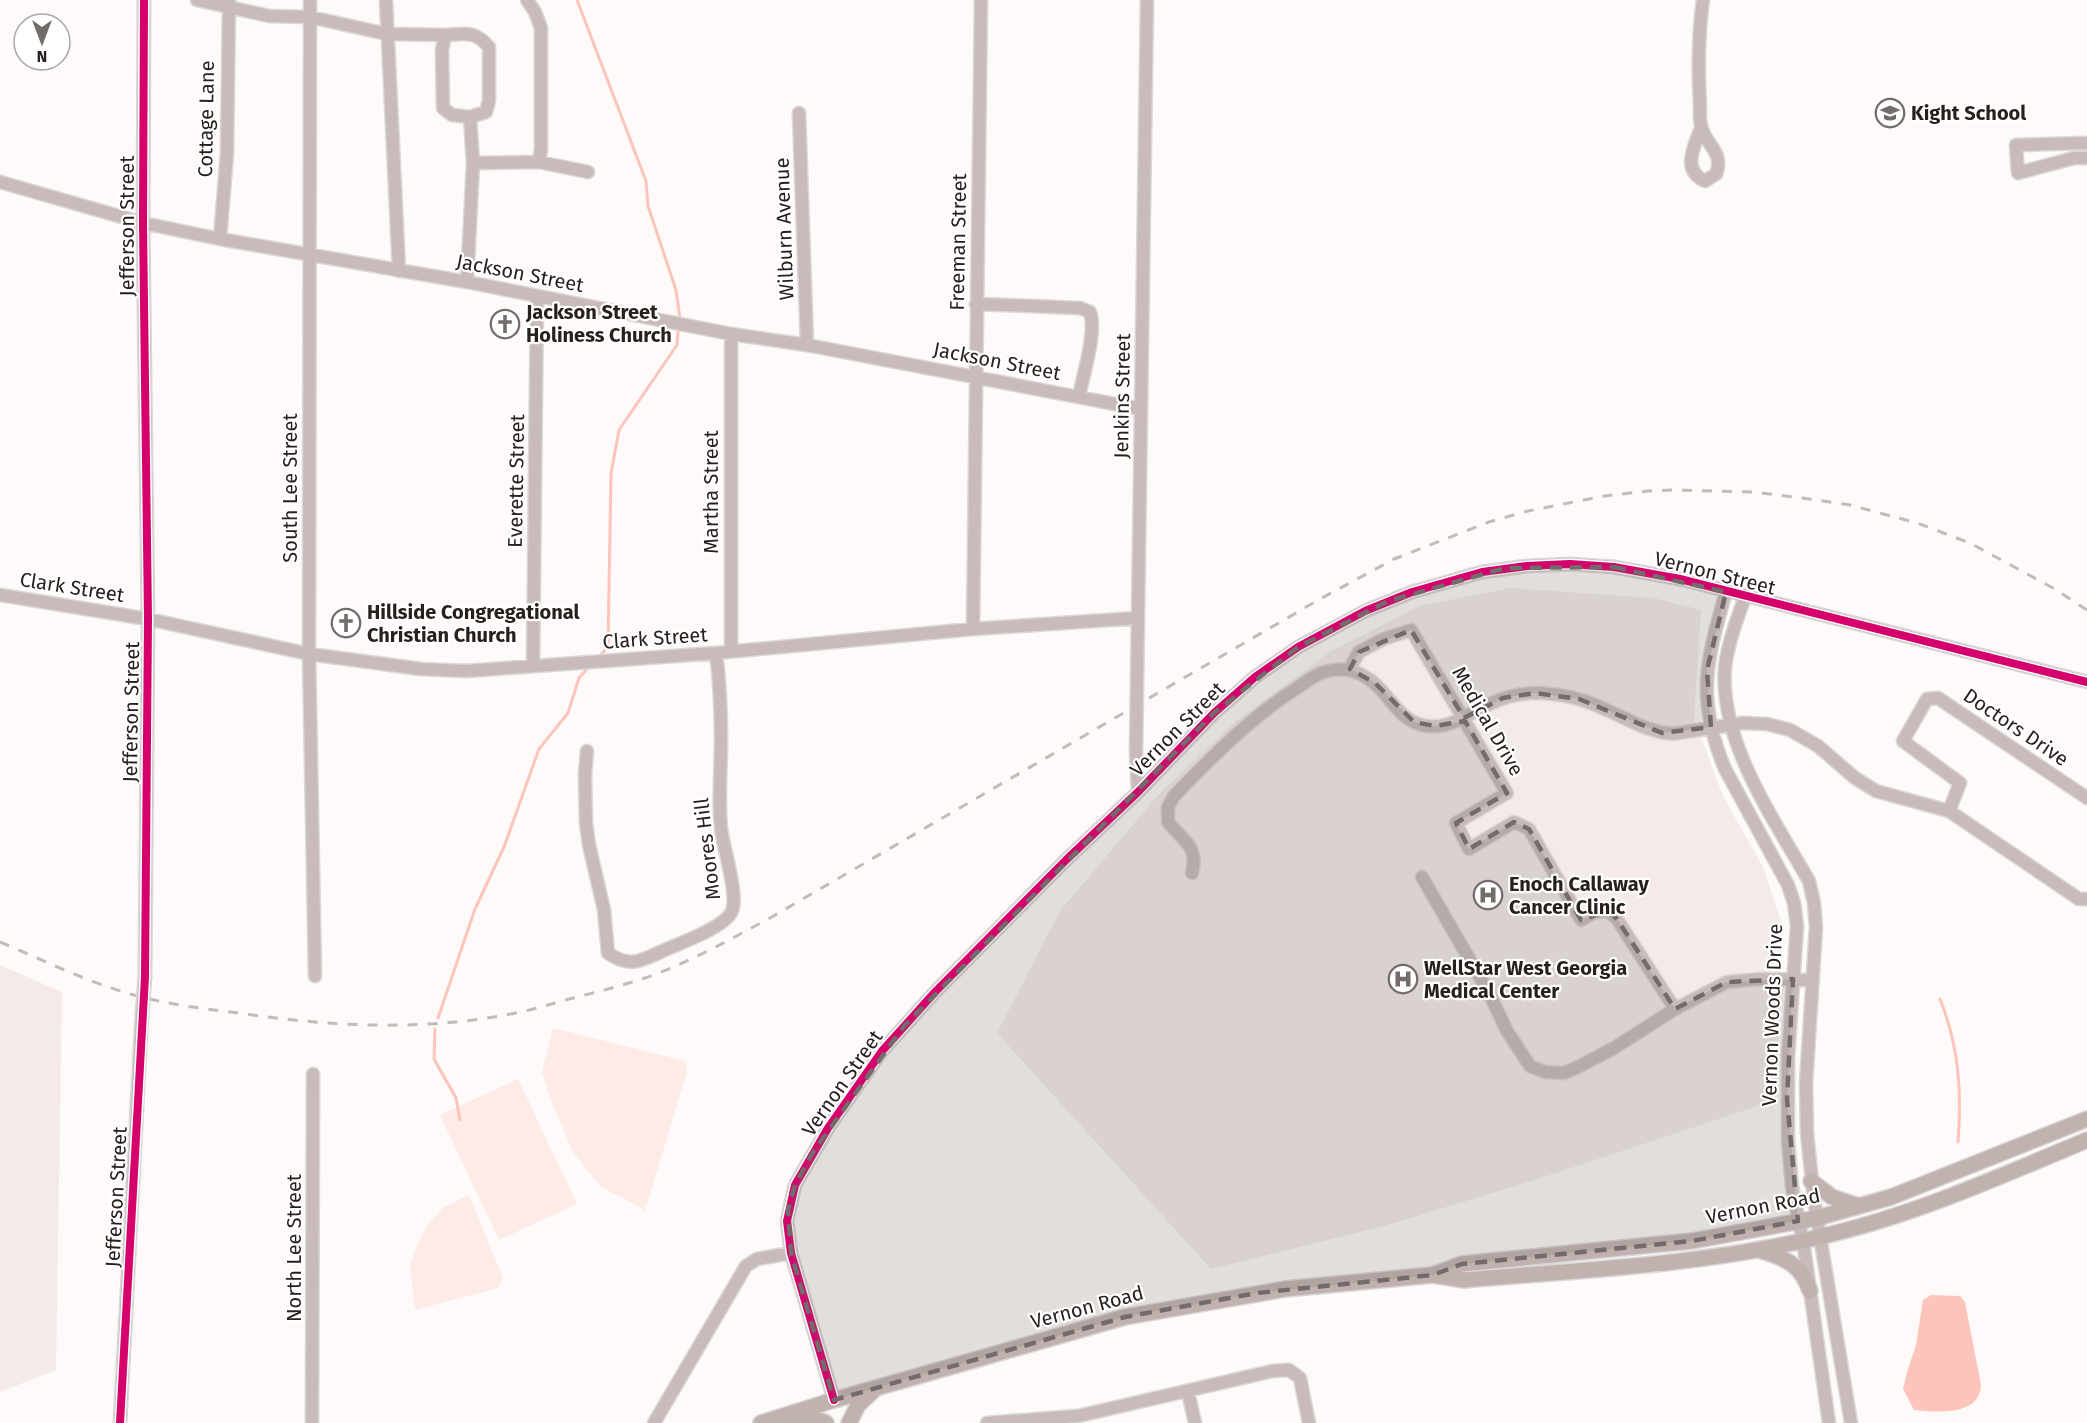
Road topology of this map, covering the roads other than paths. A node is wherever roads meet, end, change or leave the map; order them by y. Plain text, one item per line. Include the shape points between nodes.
1 (144, 0) edge
2 (197, 0) edge
3 (310, 0) edge
4 (386, 0) edge
5 (527, 0) edge
6 (981, 0) edge
7 (1147, 0) edge
8 (1703, 0) edge
9 (229, 4) edge
10 (310, 17) junction
11 (387, 34) junction
12 (445, 35) junction
13 (799, 113) dead end
14 (470, 117) junction
15 (1701, 128) dead end
16 (2087, 143) edge
17 (2087, 158) edge
18 (539, 162) junction
19 (473, 163) junction
20 (588, 172) dead end
21 (0, 182) edge
22 (143, 223) junction
23 (220, 239) junction
24 (310, 256) junction
25 (399, 271) junction
26 (467, 282) junction
27 (537, 297) junction
28 (976, 304) junction
29 (731, 334) junction
30 (807, 345) junction
31 (975, 377) junction
32 (1079, 397) junction
33 (1141, 409) junction
34 (1726, 592) junction
35 (0, 595) edge
36 (1745, 597) junction
37 (1138, 618) junction
38 (148, 619) junction
39 (973, 629) junction
40 (730, 651) junction
41 (716, 653) junction
42 (309, 654) junction
43 (533, 666) junction
44 (1349, 670) junction
45 (2087, 682) edge
46 (1464, 718) junction
47 (1732, 724) junction
48 (1711, 727) junction
49 (587, 751) dead end
50 (1138, 792) junction
51 (2087, 798) edge
52 (1949, 811) junction
53 (1192, 873) dead end
54 (1422, 877) dead end
55 (2087, 899) edge
56 (315, 976) dead end
57 (1793, 979) junction
58 (1813, 980) junction
59 (1675, 1009) junction
60 (313, 1074) dead end
61 (2087, 1119) edge
62 (2087, 1140) edge
63 (1811, 1181) junction
64 (1862, 1207) junction
65 (1817, 1218) junction
66 (1798, 1221) junction
67 (1821, 1237) junction
68 (1803, 1241) junction
69 (1756, 1250) junction
70 (791, 1253) junction
71 (1433, 1275) junction
72 (1810, 1291) junction
73 (875, 1388) junction
74 (1188, 1392) junction
75 (834, 1400) junction
76 (1078, 1420) edge
77 (120, 1423) edge
78 (312, 1423) edge
79 (654, 1423) edge
80 (761, 1423) edge
81 (791, 1423) edge
82 (826, 1423) edge
83 (849, 1423) edge
84 (987, 1423) edge
85 (1195, 1423) edge
86 (1309, 1423) edge
87 (1829, 1423) edge
88 (1851, 1423) edge

1 - 22 street, Jefferson Street
2 - 9 street
3 - 10 street, South Lee Street
4 - 11 street
5 - 18 street via 541,28
6 - 28 street, Freeman Street
7 - 33 street, Jenkins Street
8 - 15 street via 1698,82
9 - 10 street via 269,16
9 - 23 street, Cottage Lane via 227,153
10 - 11 street
10 - 24 street, South Lee Street
11 - 12 street
11 - 25 street
12 - 14 street via 443,108 452,116
12 - 14 street via 473,33 489,47 486,112
13 - 30 street, Wilburn Avenue
14 - 19 street
16 - 17 street via 2016,145 2018,173
18 - 19 street
18 - 20 street
19 - 26 street
21 - 22 street, Jackson Street
22 - 23 street, Jackson Street
22 - 38 street, Jefferson Street
23 - 24 street, Jackson Street
24 - 25 street, Jackson Street
24 - 42 street, South Lee Street
25 - 26 street, Jackson Street
26 - 27 street, Jackson Street
27 - 29 street, Jackson Street
27 - 43 street, Everette Street
28 - 31 street, Freeman Street
28 - 32 street via 1080,308 1090,312 1093,321
29 - 30 street, Jackson Street
29 - 40 street, Martha Street
30 - 31 street, Jackson Street
31 - 32 street, Jackson Street
31 - 39 street, Freeman Street
32 - 33 street, Jackson Street
33 - 37 street, Jenkins Street
34 - 36 street, Vernon Street
34 - 48 street, Vernon Woods Drive via 1707,670
34 - 50 street, Vernon Street via 1636,571 1570,564 1482,572 1412,592 1342,622 1277,661 1214,713
35 - 38 street, Clark Street
36 - 45 street, Vernon Street
36 - 47 street, Vernon Woods Drive via 1725,667
37 - 39 street, Clark Street
37 - 50 street, Jenkins Street
38 - 42 street, Clark Street
38 - 77 street, Jefferson Street, bridge via 145,977
39 - 40 street, Clark Street
40 - 41 street, Clark Street
41 - 43 street, Clark Street
41 - 49 street, Moores Hill via 721,690 721,828 735,896 730,914 717,925 637,962 619,961 608,953 604,910 586,823
42 - 43 street, Clark Street via 421,669 466,671
42 - 56 street, South Lee Street
44 - 46 street via 1369,678 1414,722 1435,726
44 - 46 street, Medical Drive via 1359,652 1411,630
44 - 53 street via 1318,674 1283,696 1174,796 1168,807 1168,822 1192,849
46 - 48 street via 1503,698 1535,693 1579,699 1662,733
46 - 59 street, Medical Drive via 1507,793 1456,823 1469,849 1514,822 1529,829 1581,920 1595,912 1608,911 1617,919
47 - 48 street
47 - 52 street via 1767,724 1790,730 1876,790
47 - 58 street, Vernon Woods Drive via 1736,746 1747,770 1809,881 1816,927
48 - 57 street, Vernon Woods Drive via 1725,769 1791,894 1797,926
50 - 70 street, Vernon Street via 935,992 882,1051 828,1128 795,1185 788,1221
51 - 52 street, Doctors Drive via 1938,698 1927,699 1902,741 1960,783
52 - 55 street via 2079,899
54 - 59 street via 1530,1066 1545,1072 1564,1072 1614,1048
57 - 58 street
57 - 59 street via 1727,982
57 - 66 street, Vernon Woods Drive via 1787,1099
58 - 63 street, Vernon Woods Drive via 1806,1100
60 - 78 street, North Lee Street
61 - 64 main road, Vernon Road
62 - 67 main road, Vernon Road via 1943,1199
63 - 64 main road via 1832,1197
63 - 65 street, Vernon Woods Drive
64 - 65 main road, Vernon Road
65 - 66 main road, Vernon Road
65 - 67 street, Vernon Woods Drive
66 - 68 street, Vernon Woods Drive
66 - 71 main road, Vernon Road via 1682,1242 1462,1264
67 - 68 main road, Vernon Road
67 - 88 street, Vernon Woods Drive
68 - 69 main road, Vernon Road
68 - 72 street, Vernon Woods Drive
69 - 71 main road, Vernon Road via 1666,1263 1464,1280
69 - 72 main road via 1794,1265
70 - 75 street, Vernon Street
70 - 79 street via 757,1259 746,1266
71 - 73 main road, Vernon Road via 1285,1289 1125,1317
72 - 87 street, Vernon Woods Drive
73 - 75 main road, Vernon Road
73 - 83 main road via 858,1405
74 - 76 street
74 - 85 street
74 - 86 street via 1290,1370 1300,1378
75 - 80 main road, Vernon Road
76 - 84 street
81 - 82 main road

